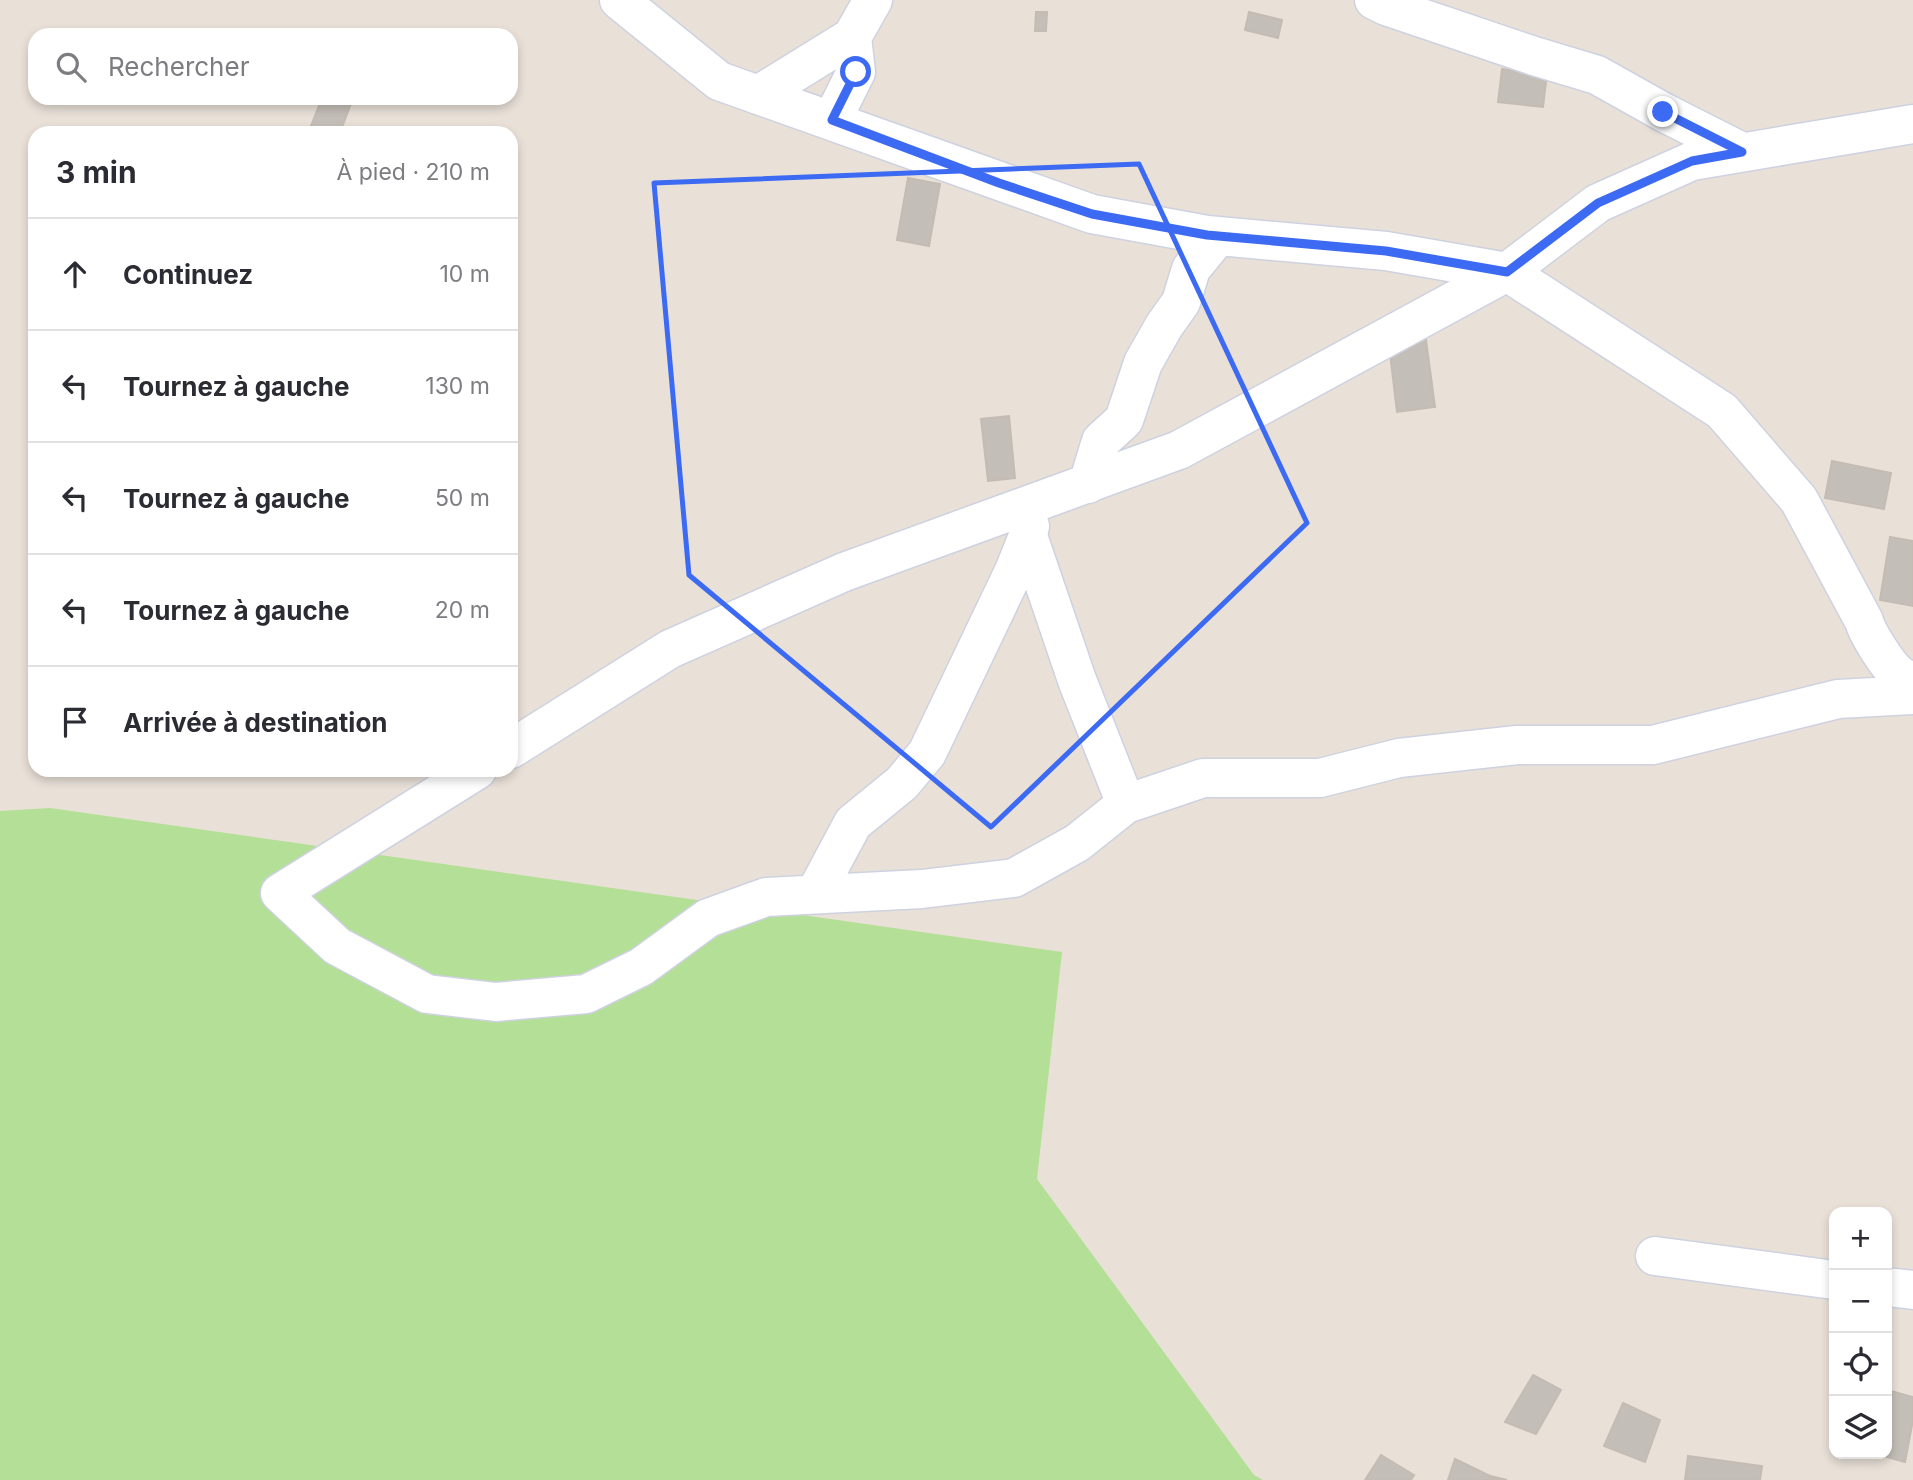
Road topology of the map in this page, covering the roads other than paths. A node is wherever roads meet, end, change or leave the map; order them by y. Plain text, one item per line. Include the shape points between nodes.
1 (620, 0) edge
2 (873, 0) edge
3 (1374, 0) edge
4 (852, 37) junction
5 (758, 95) junction
6 (832, 120) junction
7 (1913, 124) edge
8 (1742, 152) junction
9 (1218, 236) junction
10 (1507, 272) junction
11 (1088, 484) junction
12 (1031, 520) junction
13 (1913, 682) edge
14 (1913, 695) edge
15 (518, 745) edge
16 (466, 777) edge
17 (1126, 804) junction
18 (815, 894) junction
19 (1655, 1256) dead end
20 (1829, 1279) edge
21 (1892, 1288) edge
22 (1913, 1290) edge

1 - 5 street via 719,82
2 - 4 street
3 - 8 street via 1597,75
4 - 5 street
4 - 6 street via 856,72
5 - 6 street
6 - 9 street via 1092,214
7 - 8 street
8 - 10 street via 1692,161 1598,203
9 - 10 street via 1386,251
9 - 11 street via 1191,270 1181,302 1143,363 1124,420 1101,441
10 - 11 street via 1179,450
10 - 13 street via 1722,411 1799,500 1872,639 1897,673
11 - 12 street
12 - 15 street via 844,572 670,649
12 - 17 street via 1077,680
12 - 18 street via 1014,572 927,753 902,783 853,823
14 - 17 street via 1839,699 1653,745 1517,745 1399,758 1320,778 1203,778
16 - 18 street via 280,893 337,946 427,994 496,1002 586,994 641,967 708,918 766,897
17 - 18 street via 1077,843 1014,878 922,889
19 - 20 street
21 - 22 street

